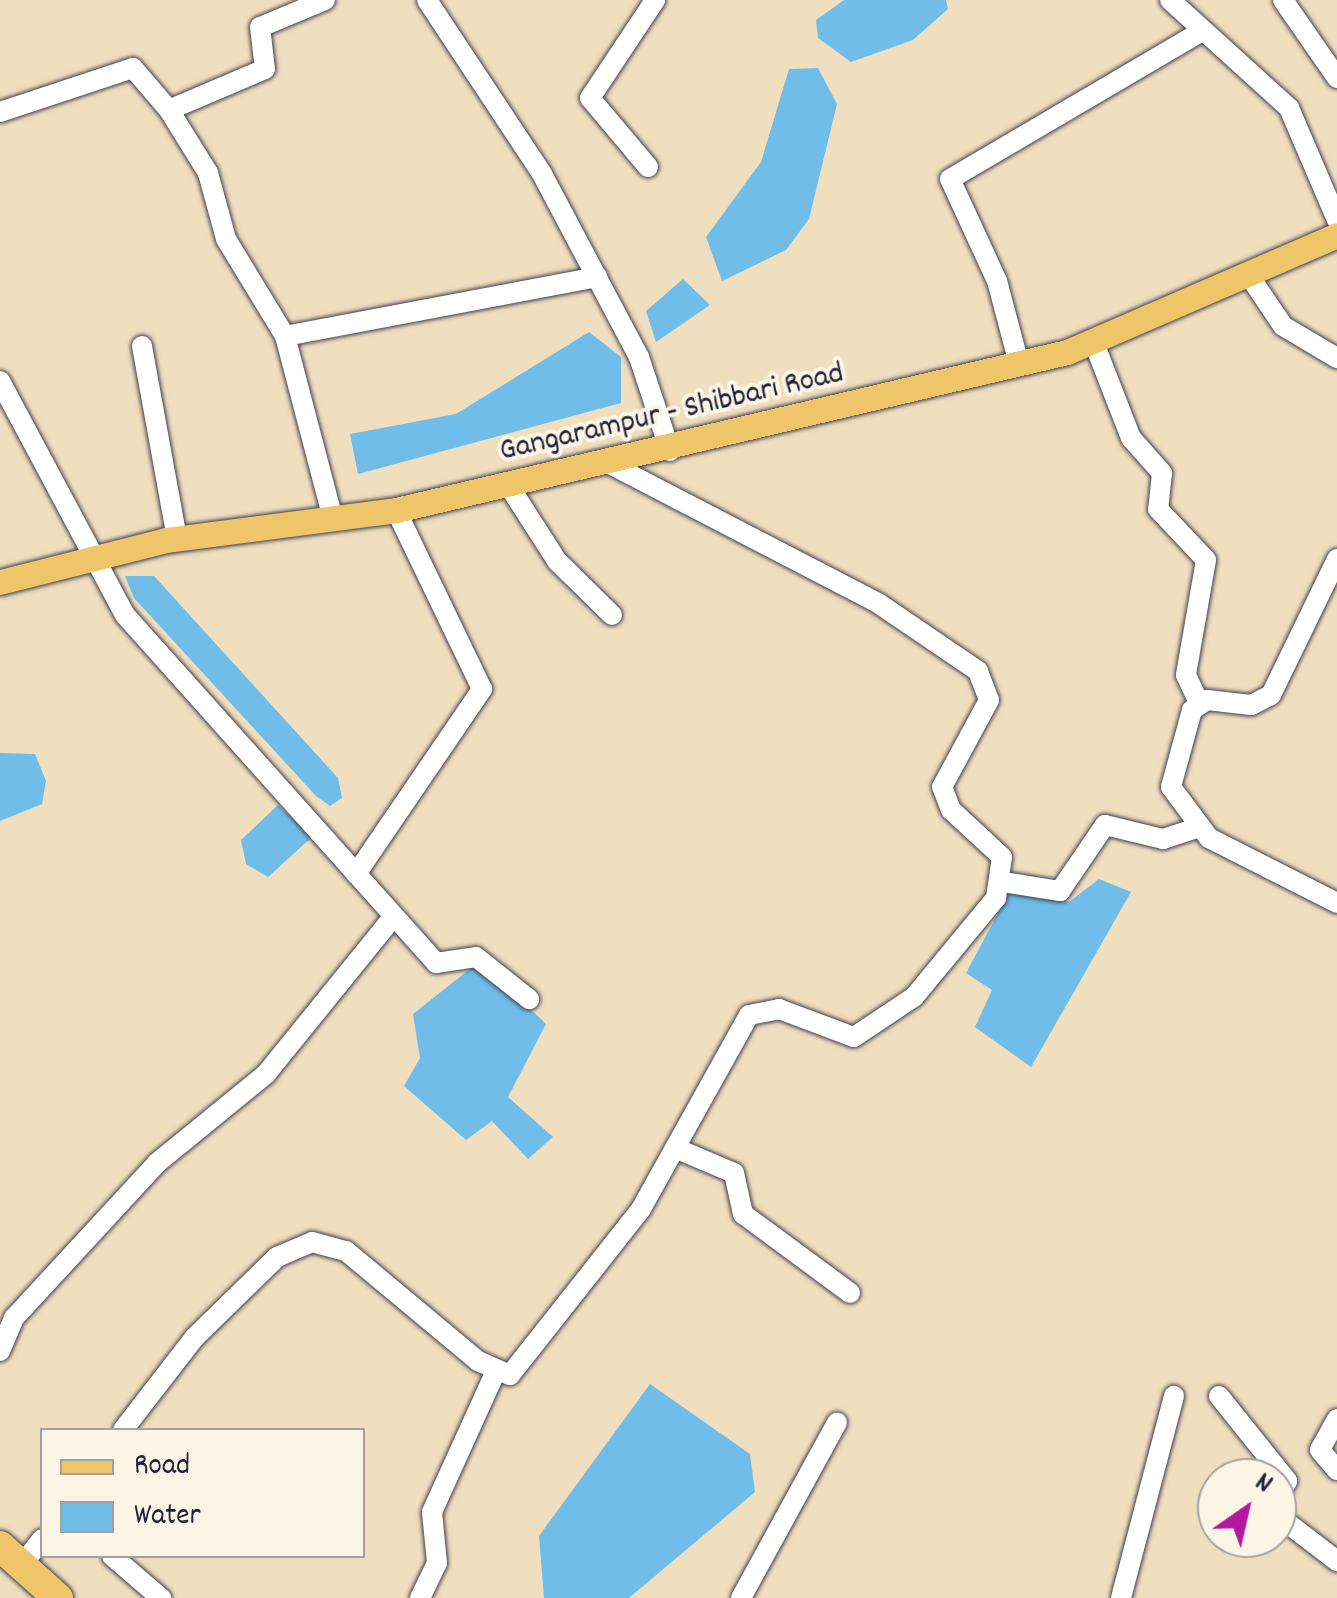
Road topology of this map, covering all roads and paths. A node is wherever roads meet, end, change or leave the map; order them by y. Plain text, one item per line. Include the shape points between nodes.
1 (325, 0) edge
2 (426, 0) edge
3 (655, 0) edge
4 (1170, 0) edge
5 (1283, 0) edge
6 (1199, 33) junction
7 (1337, 78) edge
8 (169, 110) junction
9 (0, 112) edge
10 (648, 167) dead end
11 (1337, 220) edge
12 (1337, 236) edge
13 (1250, 277) junction
14 (597, 278) junction
15 (285, 336) junction
16 (1094, 343) junction
17 (142, 346) dead end
18 (1337, 358) edge
19 (1020, 364) junction
20 (0, 381) edge
21 (670, 451) junction
22 (610, 464) junction
23 (509, 486) junction
24 (396, 510) junction
25 (333, 519) junction
26 (177, 538) junction
27 (88, 558) junction
28 (1336, 565) edge
29 (0, 582) edge
30 (612, 615) dead end
31 (1198, 703) junction
32 (1199, 827) junction
33 (356, 874) junction
34 (1003, 882) junction
35 (1337, 903) edge
36 (394, 916) junction
37 (529, 999) dead end
38 (675, 1148) junction
39 (850, 1293) dead end
40 (0, 1351) edge
41 (494, 1373) junction
42 (1174, 1396) dead end
43 (1219, 1396) dead end
44 (1337, 1419) edge
45 (837, 1423) dead end
46 (125, 1428) edge
47 (1269, 1458) edge
48 (1337, 1470) edge
49 (1297, 1530) edge
50 (40, 1539) edge
51 (7, 1558) edge
52 (114, 1558) edge
53 (1337, 1561) edge
54 (50, 1597) edge
55 (161, 1598) edge
56 (420, 1598) edge
57 (741, 1598) edge
58 (1121, 1598) edge

1 - 8 street via 260,28 265,69
2 - 14 street via 540,172
3 - 10 street via 590,98
4 - 6 street
5 - 7 street
6 - 11 street via 1289,108
6 - 19 street via 950,179 997,281
8 - 9 street via 133,68
8 - 15 street via 208,174 226,239
12 - 13 main road, Gangarampur - Shibbari Road
13 - 16 main road, Gangarampur - Shibbari Road
13 - 18 street via 1283,326
14 - 15 street
14 - 21 street via 639,357
15 - 25 street
16 - 19 main road, Gangarampur - Shibbari Road
16 - 31 street via 1131,438 1162,473 1158,509 1206,560 1187,665
17 - 26 street
19 - 21 main road, Gangarampur - Shibbari Road
20 - 27 street
21 - 22 main road, Gangarampur - Shibbari Road
22 - 23 main road, Gangarampur - Shibbari Road
22 - 34 street via 903,618 978,671 989,700 946,775 944,801 996,846
23 - 24 main road, Gangarampur - Shibbari Road
23 - 30 street via 557,561
24 - 25 main road, Gangarampur - Shibbari Road
24 - 33 street via 482,690
25 - 26 main road, Gangarampur - Shibbari Road
26 - 27 main road, Gangarampur - Shibbari Road
27 - 29 main road, Gangarampur - Shibbari Road
27 - 33 street via 125,614
28 - 31 street via 1271,696
31 - 32 street via 1171,787
32 - 34 street via 1163,839 1105,825 1060,891
32 - 35 street
33 - 36 street
34 - 38 street via 914,997 869,1030 839,1035 780,1009 749,1015
36 - 37 street via 443,968 476,957
36 - 40 street via 266,1074 157,1163 14,1318
38 - 39 street via 734,1173 743,1214
38 - 41 street via 641,1209 522,1365
41 - 46 street via 346,1251 312,1242 277,1257 194,1338
41 - 56 street via 432,1512 437,1563
42 - 58 street
43 - 47 street
44 - 48 street via 1320,1450
45 - 57 street
49 - 53 street
50 - 51 street
51 - 54 highway
52 - 55 street

